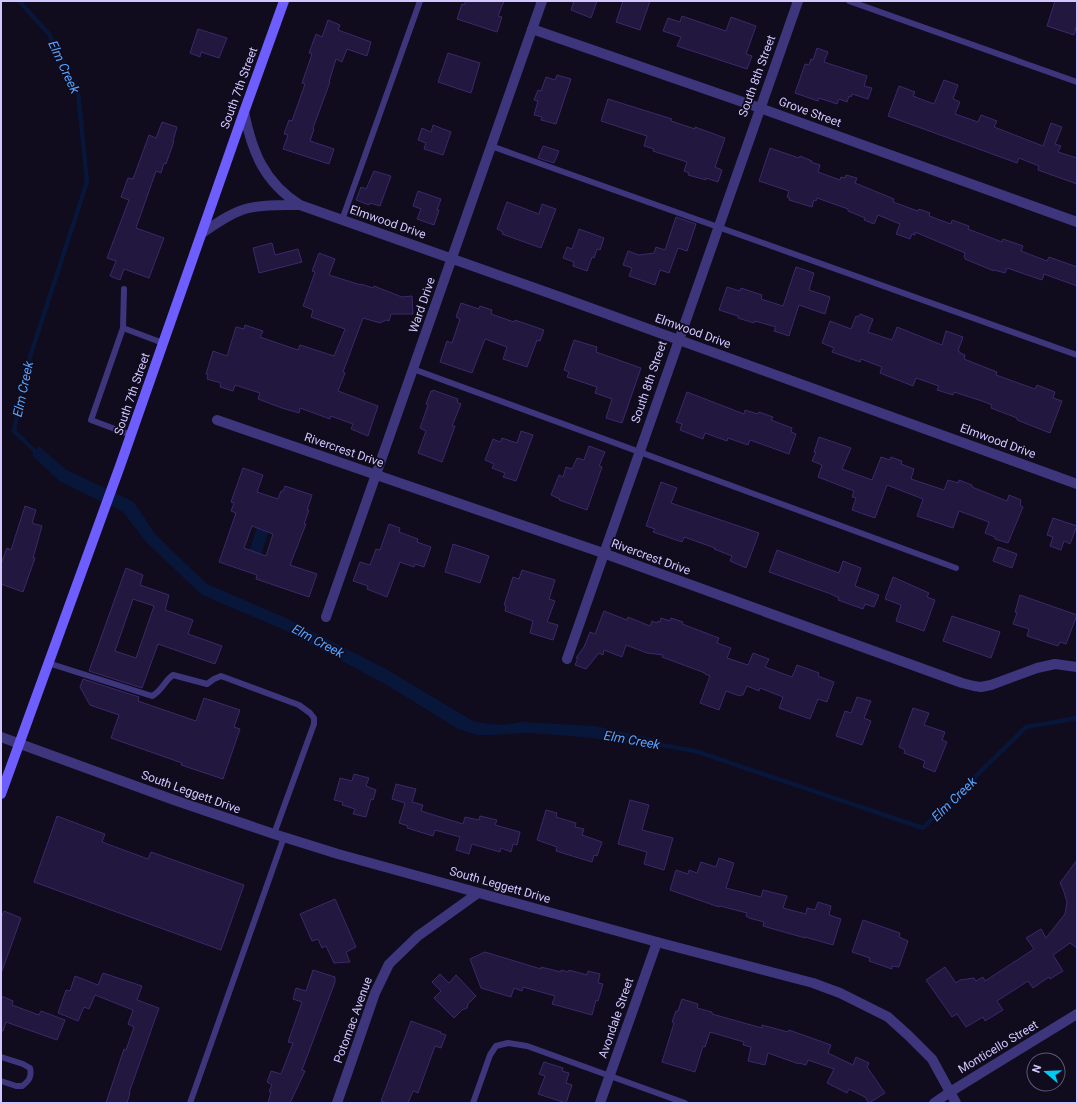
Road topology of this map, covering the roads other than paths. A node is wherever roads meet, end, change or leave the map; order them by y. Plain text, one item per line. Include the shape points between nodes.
1 (284, 1) edge
2 (420, 1) edge
3 (542, 1) edge
4 (798, 1) edge
5 (849, 1) edge
6 (532, 30) junction
7 (1077, 82) edge
8 (760, 108) junction
9 (244, 112) junction
10 (491, 146) junction
11 (300, 205) junction
12 (342, 220) junction
13 (1077, 222) edge
14 (718, 227) junction
15 (202, 233) junction
16 (452, 258) junction
17 (124, 289) dead end
18 (123, 328) junction
19 (678, 339) junction
20 (163, 343) junction
21 (1077, 355) edge
22 (413, 369) junction
23 (216, 420) dead end
24 (131, 435) junction
25 (639, 451) junction
26 (376, 475) junction
27 (1077, 484) edge
28 (603, 553) junction
29 (956, 568) dead end
30 (326, 617) dead end
31 (566, 659) dead end
32 (48, 663) junction
33 (1077, 667) edge
34 (1, 737) edge
35 (19, 743) junction
36 (1, 794) edge
37 (274, 834) junction
38 (284, 837) junction
39 (478, 893) junction
40 (657, 942) junction
41 (1077, 1014) edge
42 (1, 1057) edge
43 (610, 1075) junction
44 (1, 1081) edge
45 (950, 1092) junction
46 (190, 1103) edge
47 (338, 1103) edge
48 (473, 1103) edge
49 (600, 1103) edge
50 (685, 1103) edge
51 (934, 1103) edge
52 (956, 1103) edge

1 - 9 main road, South 7th Street
2 - 12 lane
3 - 6 street, Ward Drive
4 - 8 street, South 8th Street
5 - 7 lane
6 - 8 street, Grove Street
6 - 10 street, Ward Drive
8 - 13 street, Grove Street
8 - 14 street, South 8th Street
9 - 11 street, Elmwood Drive via 254,152 264,169 282,192
9 - 15 main road, South 7th Street
10 - 14 lane
10 - 16 street, Ward Drive
11 - 12 street, Elmwood Drive
11 - 15 street, Elmwood Drive via 249,208
12 - 16 street, Elmwood Drive
14 - 19 street, South 8th Street
14 - 21 lane
15 - 20 main road, South 7th Street
16 - 19 street, Elmwood Drive
16 - 22 street, Ward Drive
17 - 18 lane
18 - 20 lane
18 - 24 lane via 91,420
19 - 25 street, South 8th Street
19 - 27 street, Elmwood Drive
20 - 24 main road, South 7th Street
22 - 25 lane
22 - 26 street, Ward Drive
23 - 26 street, Rivercrest Drive
24 - 32 main road, South 7th Street
25 - 28 street, South 8th Street
25 - 29 lane
26 - 28 street, Rivercrest Drive
26 - 30 street, Ward Drive
28 - 31 street, South 8th Street
28 - 33 street, Rivercrest Drive via 974,686 991,685 1055,664
32 - 35 main road, South 7th Street
32 - 37 lane via 152,696 173,675 207,684 221,676 305,709 314,718 314,724
34 - 35 street, South Leggett Drive
35 - 36 main road, South 7th Street
35 - 37 street, South Leggett Drive
37 - 38 street, South Leggett Drive
38 - 39 street, South Leggett Drive
38 - 46 lane
39 - 40 street, South Leggett Drive
39 - 47 street, Potomac Avenue via 418,936 389,964 375,992
40 - 43 street, Avondale Street
40 - 45 street, South Leggett Drive via 813,983 864,1004 888,1017 932,1059
41 - 45 street, Monticello Street
42 - 44 lane via 30,1068 31,1076 22,1086
43 - 48 lane via 527,1046 508,1043 496,1046 490,1055
43 - 49 street, Avondale Street
43 - 50 lane
45 - 51 street, Monticello Street
45 - 52 street, South Leggett Drive

